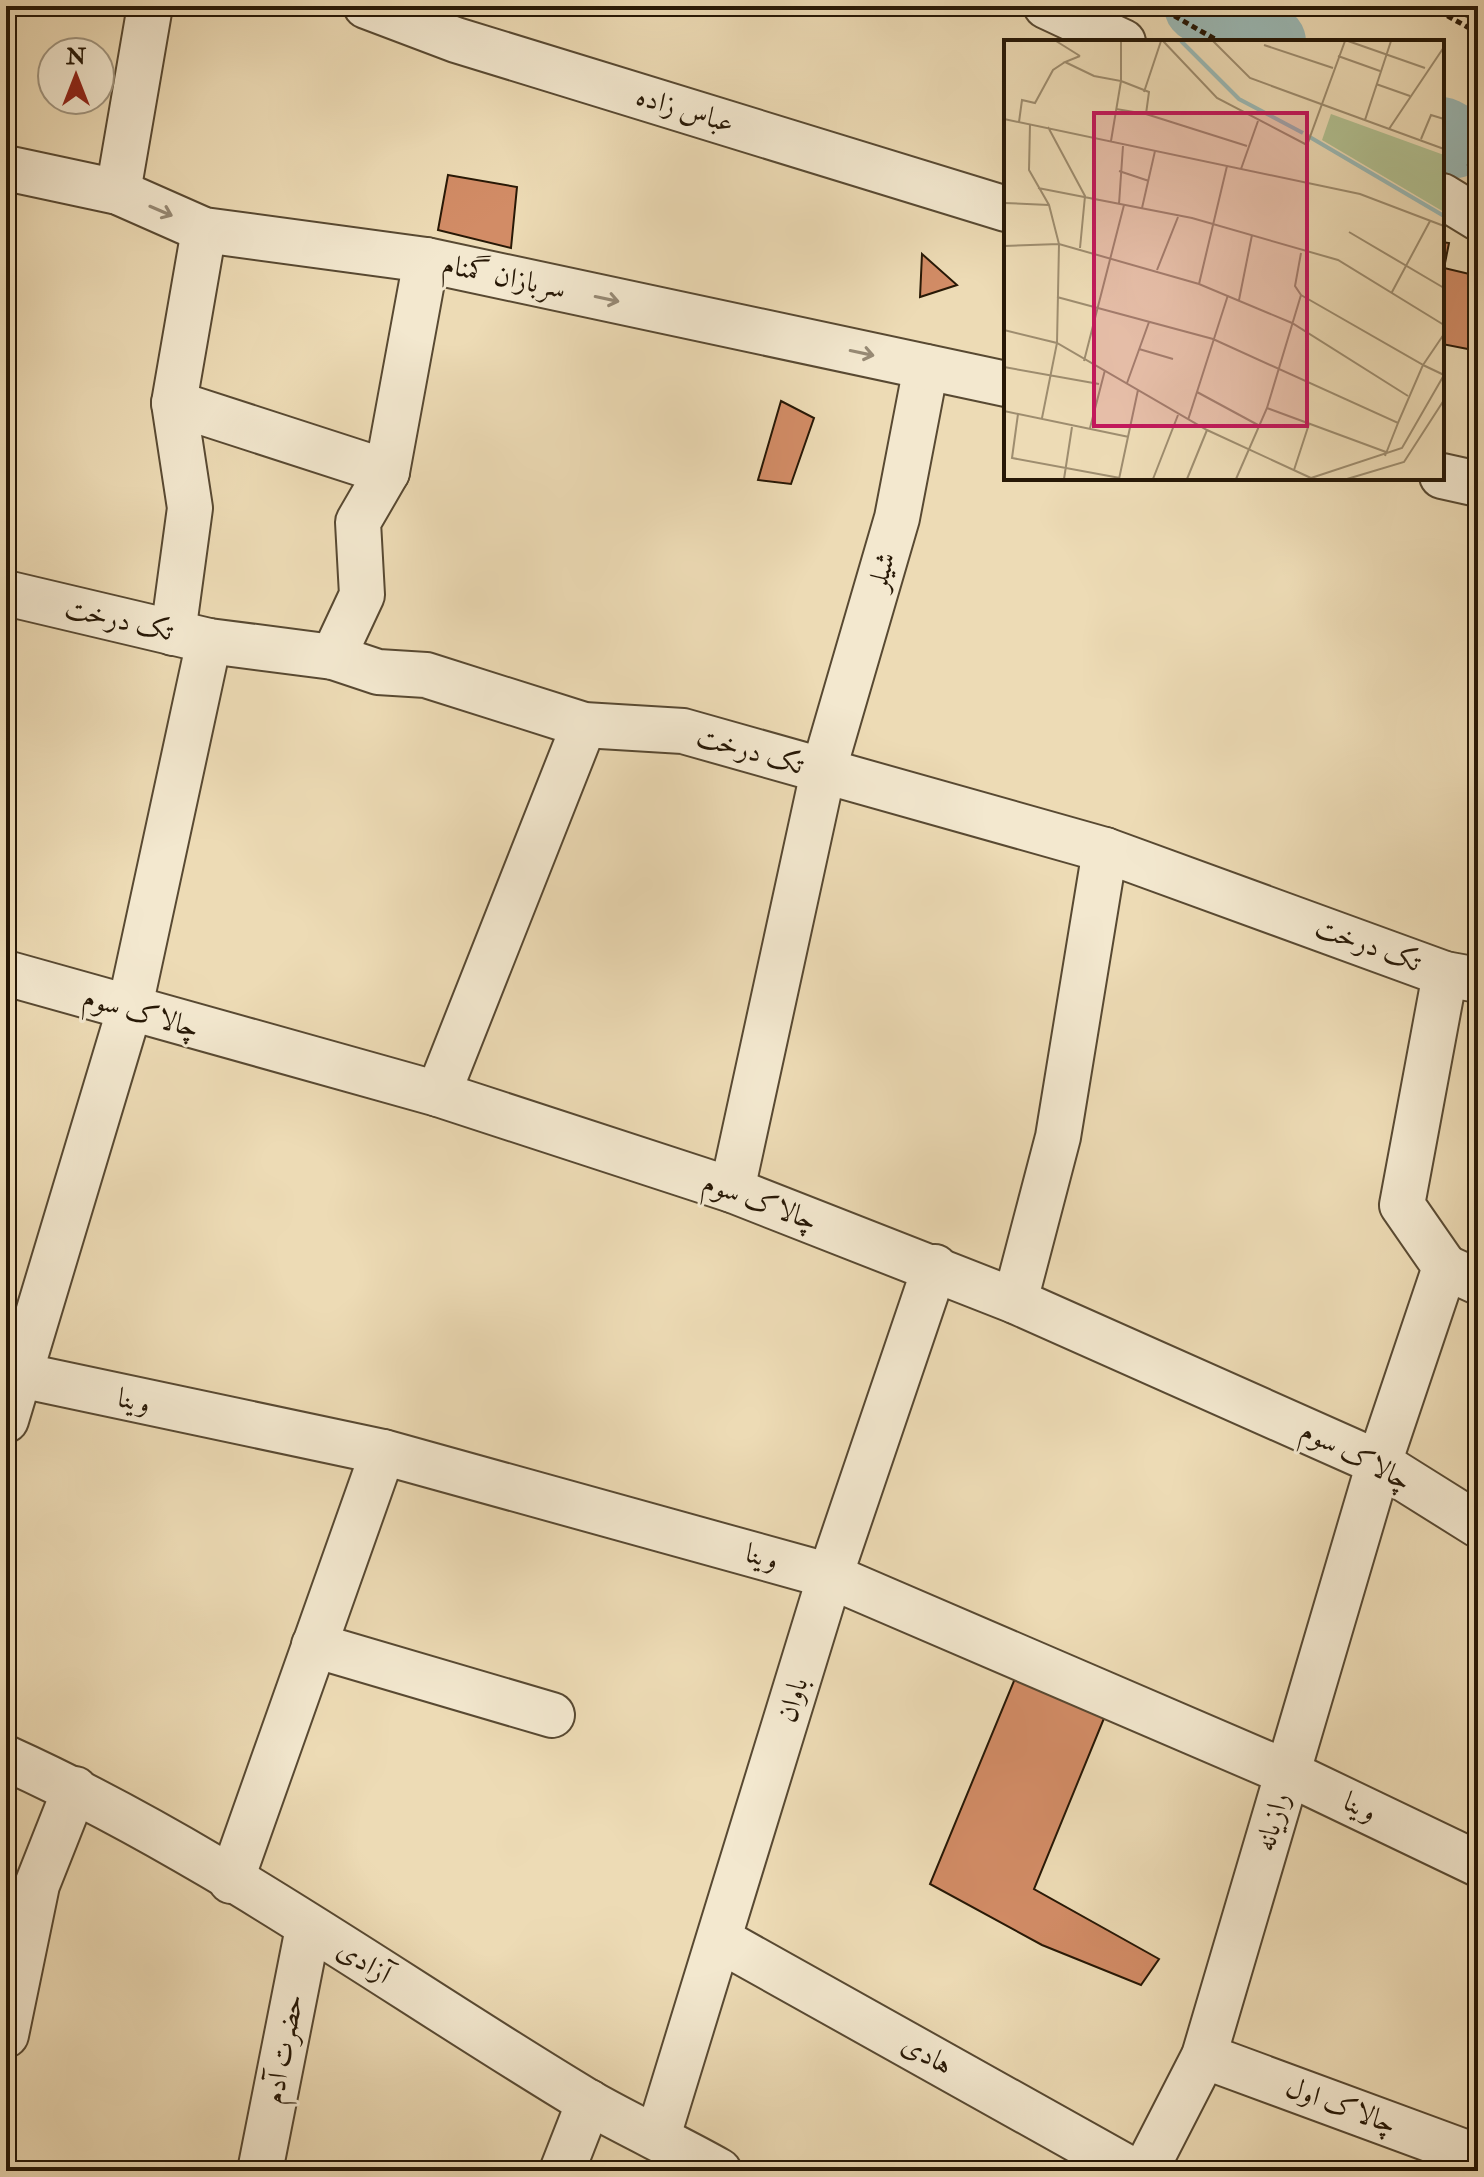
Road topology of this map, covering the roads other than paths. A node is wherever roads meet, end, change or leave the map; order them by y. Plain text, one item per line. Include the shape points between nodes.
1 (150, 6) edge
2 (366, 6) edge
3 (1046, 6) edge
4 (1119, 40) edge
5 (6, 168) edge
6 (118, 192) junction
7 (1444, 197) edge
8 (1004, 208) edge
9 (1478, 218) edge
10 (204, 230) junction
11 (426, 260) junction
12 (926, 367) junction
13 (1004, 384) edge
14 (174, 403) junction
15 (387, 472) junction
16 (1444, 476) edge
17 (1478, 484) edge
18 (6, 593) edge
19 (191, 637) junction
20 (333, 657) junction
21 (584, 725) junction
22 (823, 772) junction
23 (1105, 850) junction
24 (6, 973) edge
25 (1462, 977) edge
26 (129, 1011) junction
27 (438, 1094) junction
28 (732, 1190) junction
29 (935, 1267) junction
30 (1462, 1274) edge
31 (1015, 1301) junction
32 (11, 1374) edge
33 (6, 1420) edge
34 (383, 1452) junction
35 (1379, 1463) junction
36 (1478, 1525) edge
37 (830, 1576) junction
38 (314, 1645) junction
39 (552, 1715) dead end
40 (6, 1758) edge
41 (1288, 1773) junction
42 (75, 1789) junction
43 (1478, 1864) edge
44 (231, 1881) junction
45 (22, 1882) edge
46 (308, 1928) junction
47 (720, 1940) junction
48 (6, 2035) edge
49 (1204, 2056) junction
50 (589, 2102) junction
51 (658, 2136) junction
52 (1478, 2157) edge
53 (260, 2171) edge
54 (562, 2171) edge
55 (719, 2171) edge
56 (1133, 2171) edge
57 (1145, 2171) edge

1 - 6 street
2 - 8 street, عباس زاده via 456,40
3 - 4 street
5 - 6 street, سربازان گمنام
6 -> 10 street, سربازان گمنام
7 - 9 street
10 - 11 street, سربازان گمنام
10 - 14 street
11 -> 12 street, سربازان گمنام
11 - 15 street
12 - 13 street, سربازان گمنام
12 - 22 street, شیلر via 897,518
14 - 15 street
14 - 19 street via 190,508
15 - 20 street via 358,522 362,595
16 - 17 street
18 - 19 street, تک درخت
19 - 20 street, تک درخت
19 - 26 street
20 - 21 street, تک درخت via 378,672 426,675
21 - 22 street, تک درخت via 683,731
21 - 27 street
22 - 23 street, تک درخت
22 - 28 street, شیلر
23 - 25 street, تک درخت
23 - 31 street via 1058,1137
24 - 26 street, چالاک سوم
25 - 30 street via 1402,1205
26 - 27 street, چالاک سوم
26 - 32 street
27 - 28 street, چالاک سوم
28 - 29 street, چالاک سوم
29 - 31 street, چالاک سوم
29 - 37 street, باوان
30 - 35 street, رازیانه
31 - 35 street, چالاک سوم
32 - 33 street
32 - 34 street, وینا
34 - 37 street, وینا
34 - 38 street
35 - 36 street, چالاک سوم
35 - 41 street, رازیانه
37 - 41 street, وینا
37 - 47 street, باوان
38 - 39 street
38 - 44 street
40 - 42 street, آزادی
41 - 43 street, وینا
41 - 49 street, رازیانه
42 - 44 street, آزادی
42 - 45 street
44 - 46 street, آزادی
45 - 48 street
46 - 50 street, آزادی
46 - 53 street, حضرت آدم
47 - 51 street, باوان
47 - 56 street, هادی
49 - 52 street, چالاک اول
49 - 57 street, رازیانه
50 - 51 street, آزادی
50 - 54 street
51 - 55 street, آزادی

